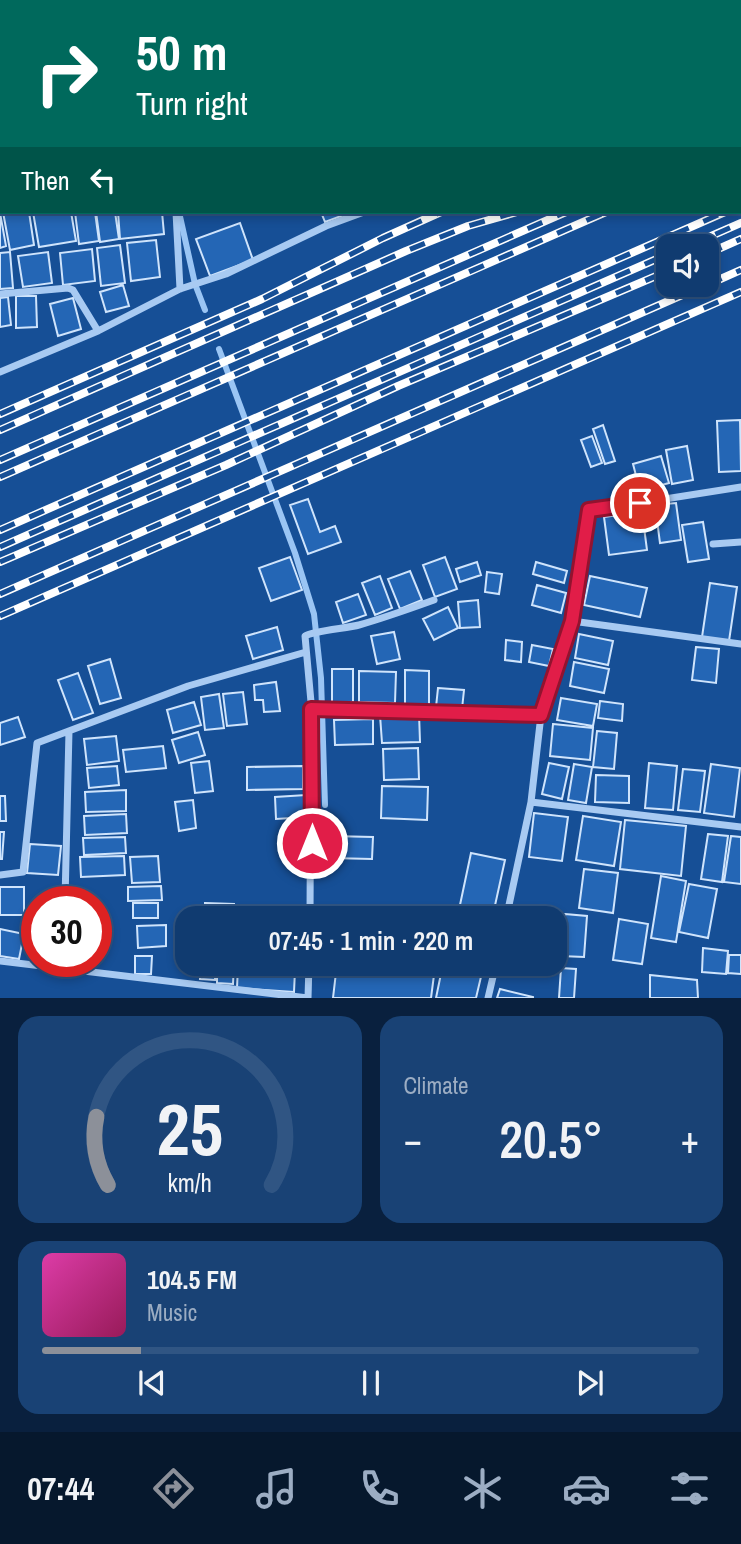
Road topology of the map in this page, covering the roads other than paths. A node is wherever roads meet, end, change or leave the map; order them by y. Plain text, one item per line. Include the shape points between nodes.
1 (176, 214) edge
2 (359, 214) edge
3 (180, 289) junction
4 (0, 294) edge
5 (98, 331) junction
6 (0, 372) edge
7 (741, 487) edge
8 (741, 542) edge
9 (713, 544) dead end
10 (434, 600) dead end
11 (572, 621) junction
12 (741, 644) edge
13 (306, 652) junction
14 (312, 709) junction
15 (541, 715) junction
16 (69, 731) junction
17 (531, 802) junction
18 (741, 827) edge
19 (0, 874) edge
20 (65, 886) edge
21 (310, 906) edge
22 (509, 906) edge
23 (0, 961) edge
24 (309, 976) edge
25 (493, 976) edge
26 (488, 998) edge

1 - 3 street
2 - 3 street via 226,274
3 - 5 street
4 - 5 street via 68,288
5 - 6 street
7 - 11 street via 589,510
8 - 9 street
10 - 13 street via 358,625 310,633 305,636
11 - 12 street
11 - 15 street
13 - 14 street
13 - 16 street via 188,686
14 - 15 street
14 - 21 street
15 - 17 street
16 - 19 street via 37,743 23,872
16 - 20 street
17 - 18 street
17 - 22 street
23 - 24 street via 308,998
25 - 26 street

